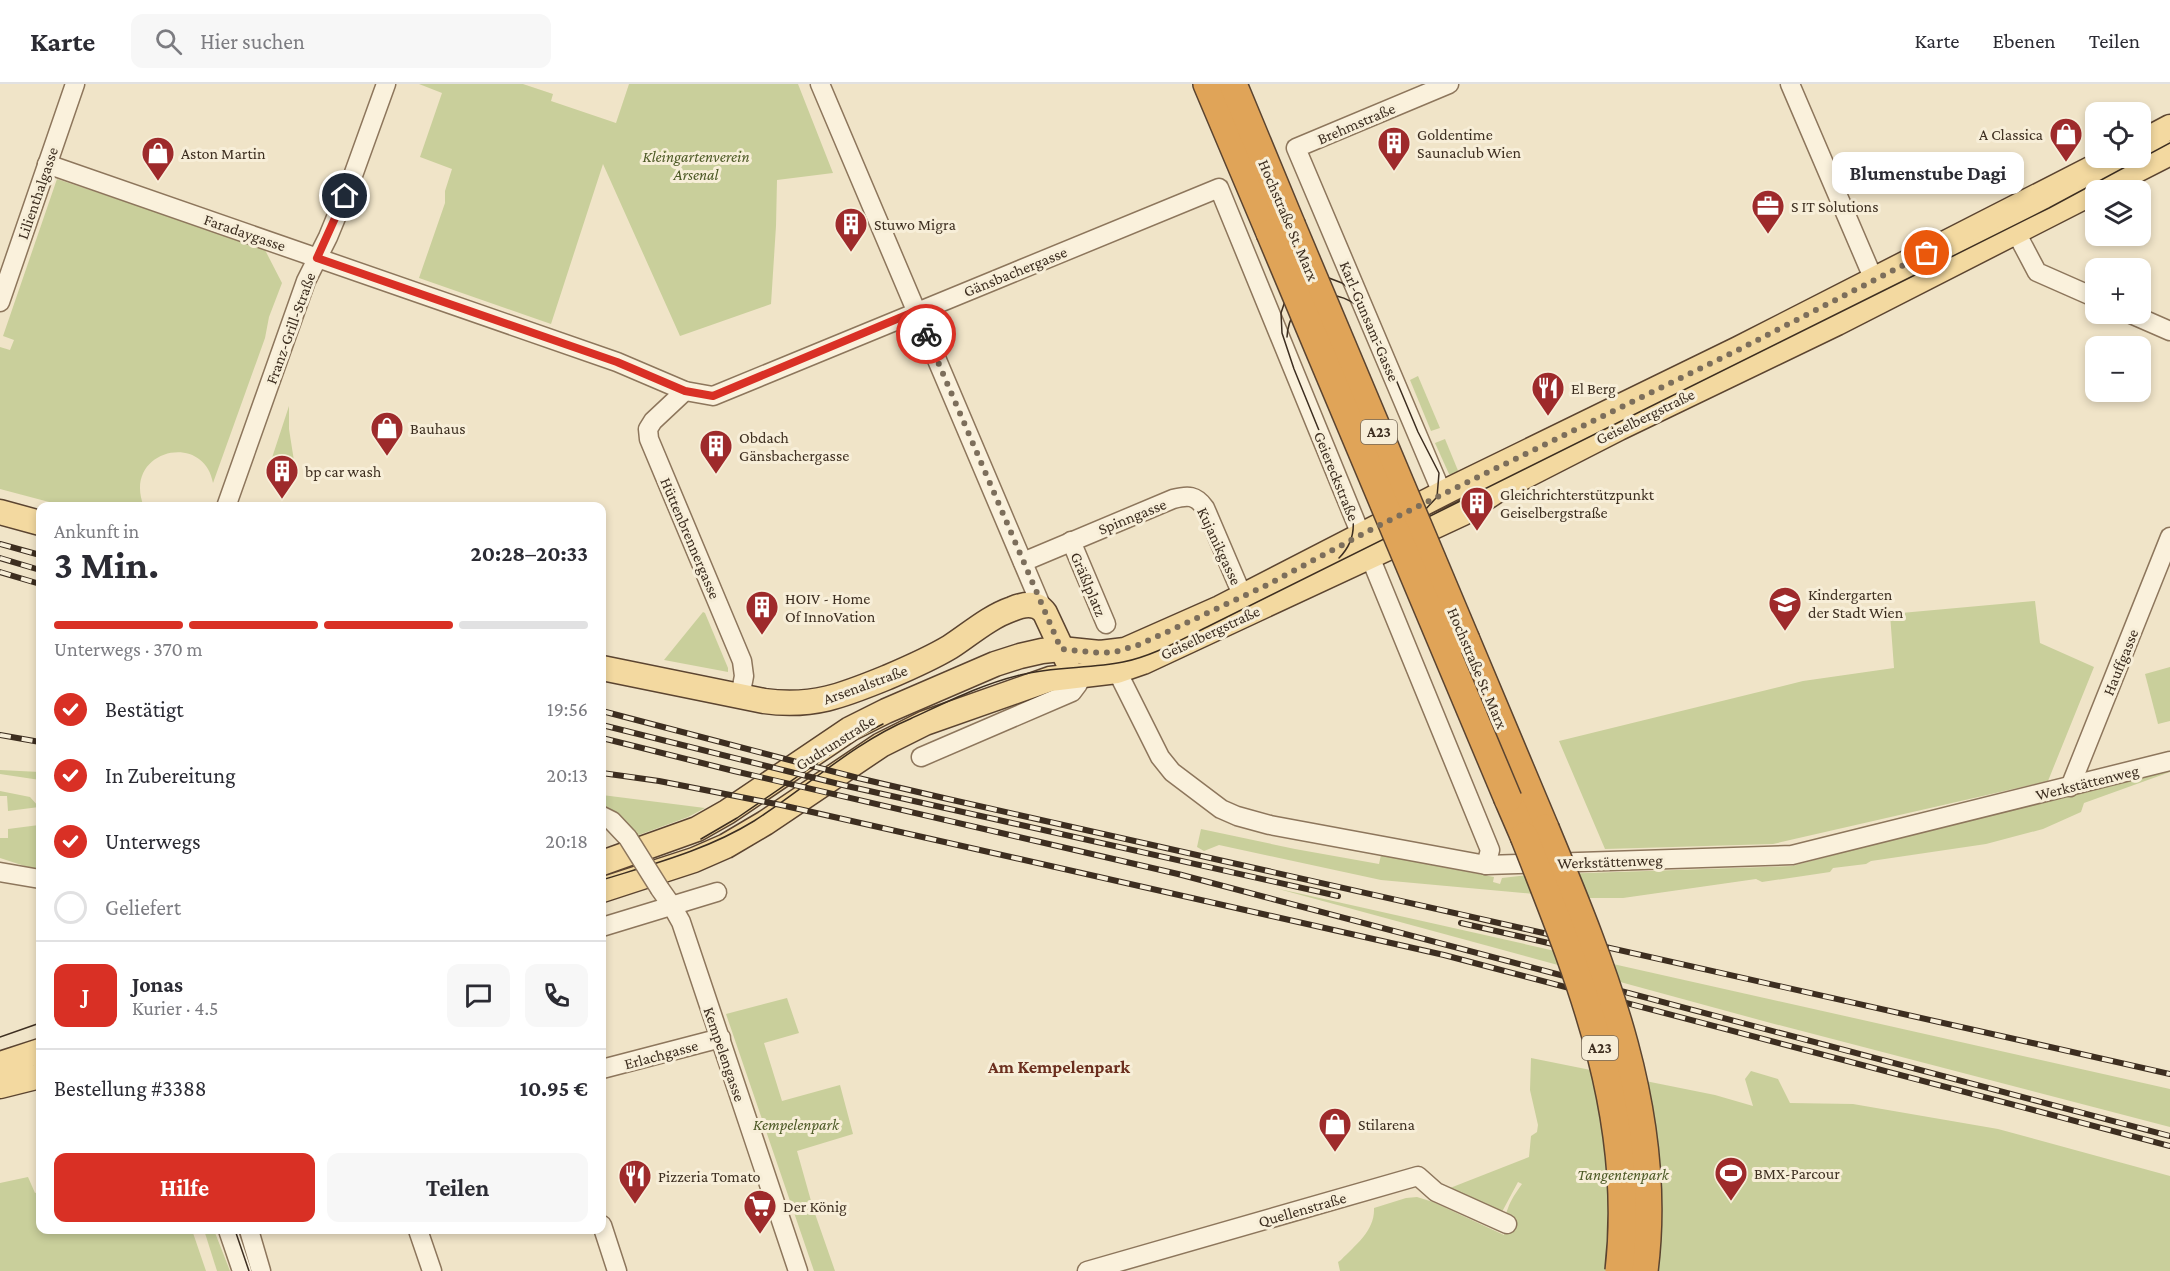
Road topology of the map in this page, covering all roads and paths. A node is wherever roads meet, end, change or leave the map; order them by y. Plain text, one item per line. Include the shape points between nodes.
1 (75, 84) edge
2 (386, 84) edge
3 (820, 84) edge
4 (1208, 84) edge
5 (1233, 84) edge
6 (1244, 84) edge
7 (1449, 84) edge
8 (1791, 84) edge
9 (2170, 127) edge
10 (2151, 136) edge
11 (1296, 148) joint
12 (1259, 149) junction
13 (2169, 157) edge
14 (47, 164) junction
15 (2096, 168) edge
16 (1219, 188) joint
17 (2010, 222) junction
18 (317, 258) junction
19 (1874, 280) junction
20 (2085, 293) edge
21 (0, 302) edge
22 (916, 311) junction
23 (2151, 323) edge
24 (2170, 331) edge
25 (685, 391) junction
26 (713, 396) joint
27 (1442, 494) junction
28 (1194, 497) joint
29 (228, 502) edge
30 (0, 512) edge
31 (36, 523) edge
32 (1361, 534) junction
33 (2170, 537) edge
34 (1071, 541) junction
35 (1371, 556) junction
36 (1023, 561) junction
37 (1243, 597) junction
38 (1042, 610) junction
39 (1106, 624) dead end
40 (1061, 649) junction
41 (1116, 661) junction
42 (606, 669) edge
43 (1076, 675) junction
44 (740, 697) junction
45 (921, 757) dead end
46 (2170, 760) edge
47 (2070, 787) junction
48 (606, 818) edge
49 (606, 862) edge
50 (1486, 865) junction
51 (0, 872) edge
52 (36, 878) edge
53 (606, 889) edge
54 (717, 892) dead end
55 (672, 906) junction
56 (606, 926) edge
57 (720, 1038) junction
58 (36, 1052) edge
59 (0, 1064) edge
60 (606, 1068) edge
61 (36, 1077) edge
62 (0, 1086) edge
63 (1507, 1224) dead end
64 (229, 1234) edge
65 (250, 1234) edge
66 (419, 1234) edge
67 (605, 1234) edge
68 (242, 1271) edge
69 (261, 1271) edge
70 (432, 1271) edge
71 (617, 1271) edge
72 (798, 1271) edge
73 (1087, 1271) edge
74 (1619, 1271) edge
75 (1644, 1271) edge

1 - 14 street, Lilienthalgasse
2 - 18 street, Franz-Grill-Straße via 351,181
3 - 22 street
4 - 74 highway, Hochstraße St. Marx / A23, bridge via 1524,836 1584,995 1607,1074 1620,1144 1623,1216
5 - 12 highway, Hochstraße St. Marx / A23
6 - 12 highway
7 - 11 street, Brehmstraße
8 - 19 street
9 - 10 main road
11 - 27 street, Karl-Gunsam-Gasse
12 - 75 highway, Hochstraße St. Marx / A23, bridge via 1570,887 1608,986 1632,1068 1645,1142 1648,1216
13 - 17 main road, Geiselbergstraße
14 - 18 street, Faradaygasse
14 - 21 street, Lilienthalgasse
15 - 17 main road, Geiselbergstraße
16 - 22 street, Gänsbachergasse
16 - 32 street, Geiereckstraße
17 - 19 main road, Geiselbergstraße
17 - 20 street via 2037,272
17 - 35 main road, Geiselbergstraße via 1837,323 1619,428 1496,491 1462,513
18 - 25 street, Faradaygasse via 617,362
18 - 29 street, Franz-Grill-Straße via 296,306
19 - 27 main road, Geiselbergstraße
22 - 26 street, Gänsbachergasse
22 - 36 street
23 - 24 street
25 - 26 street, Faradaygasse
25 - 44 street, Hüttenbrennergasse via 653,421 649,435 744,666
27 - 32 main road, Geiselbergstraße
28 - 34 street, Spinngasse via 1173,499
28 - 37 street, Kujanikgasse via 1205,508
30 - 31 main road
32 - 35 street, Geiereckstraße
32 - 37 main road, Geiselbergstraße
33 - 47 street, Hauffgasse
34 - 36 street, Gräßlplatz
34 - 39 street, Gräßlplatz
35 - 41 main road, Geiselbergstraße via 1160,656
35 - 50 street, Geiereckstraße via 1490,850
36 - 38 street
37 - 41 main road, Geiselbergstraße via 1138,645
38 - 40 main road
38 - 44 main road, Arsenalstraße via 1030,604 1011,609 927,659 830,699 786,704
40 - 41 main road, Gudrunstraße via 1100,653
40 - 43 main road
40 - 49 main road, Gudrunstraße via 1007,660 867,719 711,822 683,836
41 - 43 main road, Gudrunstraße
41 - 50 street, Werkstättenweg via 1166,766 1221,809 1270,825
42 - 44 main road, Arsenalstraße
43 - 45 street via 1078,684 1072,692
43 - 53 main road, Gudrunstraße via 1050,679 908,730 726,846
46 - 47 street, Werkstättenweg
47 - 50 street, Werkstättenweg via 1792,855
48 - 55 street, Kempelengasse, bridge via 628,838
51 - 52 street
54 - 55 street
55 - 56 street
55 - 57 street, Kempelengasse
57 - 60 street, Erlachgasse
57 - 72 street, Kempelengasse
58 - 59 main road
61 - 62 main road
63 - 73 street, Quellenstraße via 1436,1192 1418,1176
64 - 68 street
65 - 69 street
66 - 70 street
67 - 71 street

